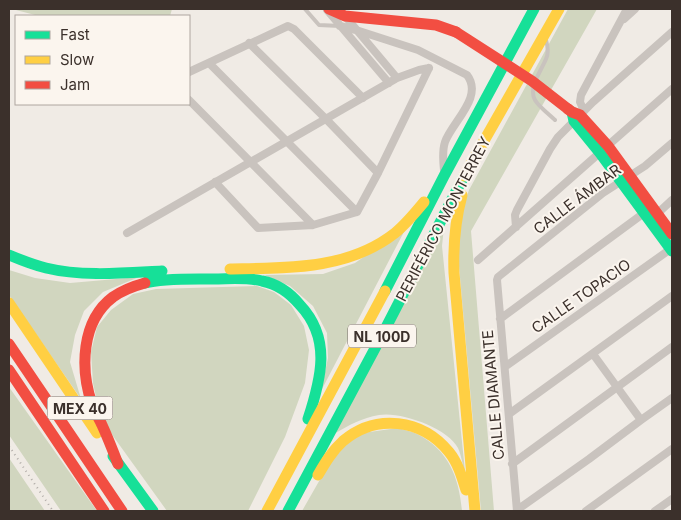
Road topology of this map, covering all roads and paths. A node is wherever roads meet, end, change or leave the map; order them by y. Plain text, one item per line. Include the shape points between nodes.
1 (305, 9) edge
2 (327, 9) edge
3 (534, 9) edge
4 (559, 9) edge
5 (627, 9) edge
6 (635, 9) edge
7 (344, 17) edge
8 (620, 22) junction
9 (356, 30) junction
10 (672, 32) edge
11 (545, 34) junction
12 (249, 43) junction
13 (209, 62) junction
14 (190, 72) edge
15 (397, 78) junction
16 (388, 83) junction
17 (672, 89) edge
18 (363, 98) junction
19 (190, 101) edge
20 (576, 113) junction
21 (326, 119) junction
22 (555, 120) dead end
23 (288, 140) junction
24 (672, 143) edge
25 (604, 150) junction
26 (473, 158) junction
27 (251, 162) junction
28 (378, 172) junction
29 (443, 178) junction
30 (625, 179) junction
31 (215, 182) junction
32 (672, 200) edge
33 (357, 212) junction
34 (644, 213) junction
35 (658, 213) junction
36 (313, 225) junction
37 (516, 227) junction
38 (127, 233) dead end
39 (672, 234) edge
40 (672, 249) edge
41 (9, 256) edge
42 (478, 260) dead end
43 (498, 277) joint
44 (672, 296) edge
45 (9, 303) edge
46 (500, 319) junction
47 (9, 344) edge
48 (672, 347) edge
49 (593, 354) junction
50 (506, 366) junction
51 (9, 370) edge
52 (617, 388) junction
53 (672, 398) edge
54 (509, 414) junction
55 (641, 420) junction
56 (672, 449) edge
57 (118, 464) junction
58 (512, 464) junction
59 (288, 470) junction
60 (672, 499) edge
61 (104, 511) edge
62 (122, 511) edge
63 (153, 511) edge
64 (267, 511) edge
65 (288, 511) edge
66 (293, 511) edge
67 (467, 511) edge
68 (476, 511) edge
69 (517, 511) edge
70 (586, 511) edge
71 (655, 511) edge

1 - 7 lane via 318,26
2 - 7 main road
3 - 29 main road, PERIFÉRICO MONTERREY / NL 100D
4 - 11 main road, PERIFÉRICO MONTERREY / NL 100D
5 - 8 street
6 - 8 street
7 - 9 street
7 - 16 street
7 - 20 main road, bridge via 436,25 456,32
8 - 20 street via 581,95
9 - 15 street
9 - 29 street via 418,50 471,80 469,103 445,141
10 - 20 street
11 - 22 lane via 546,59 532,92 535,100
11 - 26 main road, PERIFÉRICO MONTERREY / NL 100D
12 - 13 street
12 - 18 street via 284,26 291,27
12 - 21 street
13 - 14 street
13 - 23 street
15 - 16 street
15 - 28 street via 429,68
16 - 18 street
17 - 25 street
18 - 21 street
19 - 27 street
20 - 25 main road
20 - 37 street via 550,149 517,210
21 - 23 street
21 - 28 street
23 - 27 street
23 - 33 street
24 - 30 street, CALLE ÁMBAR
25 - 30 main road
25 - 37 street
26 - 65 main road, PERIFÉRICO MONTERREY / NL 100D
26 - 68 main road via 458,205 453,249
27 - 31 street
27 - 36 street
28 - 33 street
29 - 41 main road via 404,225 386,240 358,254 326,263 75,274 49,270
29 - 59 main road, PERIFÉRICO MONTERREY / NL 100D
30 - 34 main road
30 - 35 main road
30 - 43 street, CALLE ÁMBAR
31 - 36 street via 258,228
31 - 38 street
32 - 35 street
33 - 36 street
34 - 40 main road
34 - 46 street
35 - 39 main road
37 - 42 street
40 - 50 street, CALLE TOPACIO
43 - 46 street, CALLE DIAMANTE
44 - 49 street
45 - 57 main road, MEX 40
46 - 50 street, CALLE DIAMANTE
47 - 62 main road, MEX 40
48 - 52 street
49 - 52 street
49 - 54 street
50 - 54 street, CALLE DIAMANTE
51 - 61 main road
52 - 55 street
52 - 58 street
53 - 55 street
54 - 58 street, CALLE DIAMANTE
55 - 69 street
56 - 70 street
57 - 59 main road via 92,404 86,381 86,341 98,313 114,296 143,282 242,278 275,285 290,294 303,306 320,336 318,386
57 - 63 main road, MEX 40
58 - 69 street, CALLE DIAMANTE
59 - 64 main road, PERIFÉRICO MONTERREY / NL 100D
60 - 71 street
66 - 67 main road via 339,445 359,431 391,423 423,430 449,451 462,473

